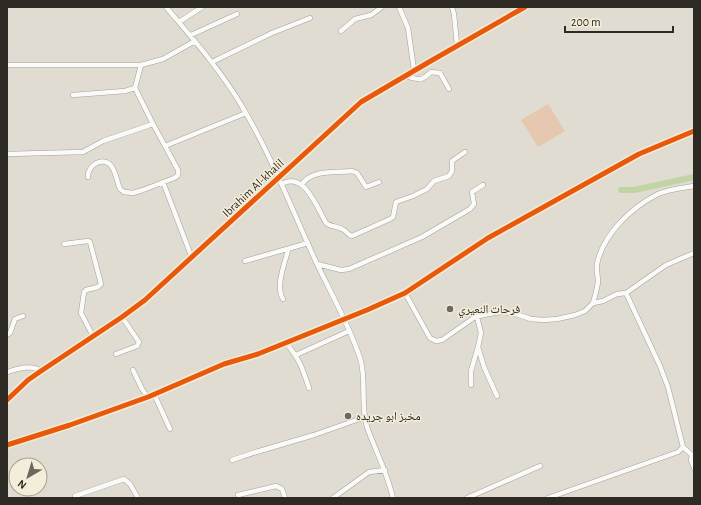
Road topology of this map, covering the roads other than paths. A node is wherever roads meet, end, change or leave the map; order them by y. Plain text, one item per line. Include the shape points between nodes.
1 (166, 7) edge
2 (202, 7) edge
3 (382, 7) edge
4 (399, 7) edge
5 (452, 7) edge
6 (525, 7) edge
7 (238, 14) dead end
8 (310, 18) dead end
9 (179, 22) junction
10 (341, 31) dead end
11 (191, 35) junction
12 (195, 41) junction
13 (457, 45) junction
14 (212, 62) junction
15 (7, 65) edge
16 (141, 65) junction
17 (414, 70) junction
18 (404, 76) junction
19 (135, 88) junction
20 (449, 89) dead end
21 (73, 95) dead end
22 (246, 113) junction
23 (153, 124) junction
24 (694, 131) edge
25 (165, 146) junction
26 (465, 152) dead end
27 (7, 154) edge
28 (88, 177) dead end
29 (278, 177) junction
30 (163, 182) junction
31 (379, 182) dead end
32 (282, 184) junction
33 (302, 184) junction
34 (483, 185) dead end
35 (694, 186) edge
36 (308, 243) junction
37 (64, 244) dead end
38 (288, 250) junction
39 (694, 253) edge
40 (192, 258) junction
41 (245, 261) dead end
42 (317, 264) junction
43 (405, 293) junction
44 (626, 293) junction
45 (283, 299) dead end
46 (593, 303) junction
47 (23, 316) dead end
48 (122, 317) junction
49 (476, 317) junction
50 (344, 320) junction
51 (349, 331) junction
52 (7, 335) edge
53 (93, 336) junction
54 (286, 343) junction
55 (478, 348) junction
56 (116, 354) dead end
57 (296, 355) junction
58 (133, 370) dead end
59 (41, 371) junction
60 (7, 372) edge
61 (471, 385) dead end
62 (309, 388) dead end
63 (154, 394) junction
64 (497, 396) dead end
65 (148, 397) junction
66 (7, 400) edge
67 (365, 417) junction
68 (170, 429) dead end
69 (7, 445) edge
70 (684, 447) junction
71 (693, 455) edge
72 (232, 460) dead end
73 (540, 466) dead end
74 (694, 468) edge
75 (385, 470) junction
76 (238, 494) dead end
77 (75, 496) dead end
78 (138, 498) edge
79 (285, 498) edge
80 (333, 498) edge
81 (393, 498) edge
82 (467, 498) edge
83 (548, 498) edge

1 - 9 street
2 - 9 street
3 - 10 street via 371,15 355,20
4 - 17 street via 408,28
5 - 13 street
6 - 13 street, Ibrahim Al-khalil
7 - 11 street
8 - 14 street
9 - 11 street
11 - 12 street
12 - 14 street
12 - 16 street via 163,59
13 - 17 street, Ibrahim Al-khalil
14 - 22 street
15 - 16 street
16 - 19 street
17 - 18 street, Ibrahim Al-khalil
18 - 20 street via 420,80 431,72 440,73
18 - 29 street, Ibrahim Al-khalil via 354,108
19 - 21 street
19 - 23 street
22 - 25 street
22 - 29 street
23 - 25 street
23 - 27 street via 103,141 83,152
24 - 43 street via 639,154 488,238
25 - 30 street via 179,173 178,176
26 - 33 street via 452,161 449,176 434,181 427,189 396,202 393,217 352,236 326,223
28 - 30 street via 90,167 102,161 112,168 120,189 124,192 133,193
29 - 32 street
29 - 40 street, Ibrahim Al-khalil
30 - 40 street
31 - 33 street via 366,187 357,173 352,171 321,173
32 - 33 street via 288,181
32 - 36 street
34 - 42 street via 472,192 474,204 470,209 422,237 345,270
35 - 46 street via 676,188 659,194 633,210 621,222 608,239 598,261 598,281
36 - 38 street
36 - 42 street
37 - 53 street via 89,241 92,247 101,284 84,292 81,310
38 - 41 street
38 - 45 street via 279,290
39 - 44 street via 666,265
40 - 48 street, Ibrahim Al-khalil
42 - 50 street
43 - 49 street via 430,338 436,341 456,332
43 - 50 street
44 - 46 street
44 - 70 street via 668,387
46 - 49 street via 585,311 557,319 531,319 501,312
47 - 52 street via 15,319 10,334
48 - 53 street, Ibrahim Al-khalil
48 - 56 street via 139,342 137,346
49 - 55 street via 481,333
50 - 51 street
50 - 54 street
51 - 57 street
51 - 67 street via 363,370
53 - 59 street, Ibrahim Al-khalil
54 - 57 street
54 - 63 street via 224,364
55 - 61 street
55 - 64 street
57 - 62 street
58 - 65 street
59 - 60 street via 31,367
59 - 66 street, Ibrahim Al-khalil
63 - 65 street
63 - 68 street
65 - 69 street
67 - 72 street
67 - 75 street
70 - 71 street
70 - 83 street via 678,452
71 - 74 street via 691,460
73 - 82 street
75 - 80 street via 369,472
75 - 81 street
76 - 79 street via 276,486 282,489
77 - 78 street via 124,479

